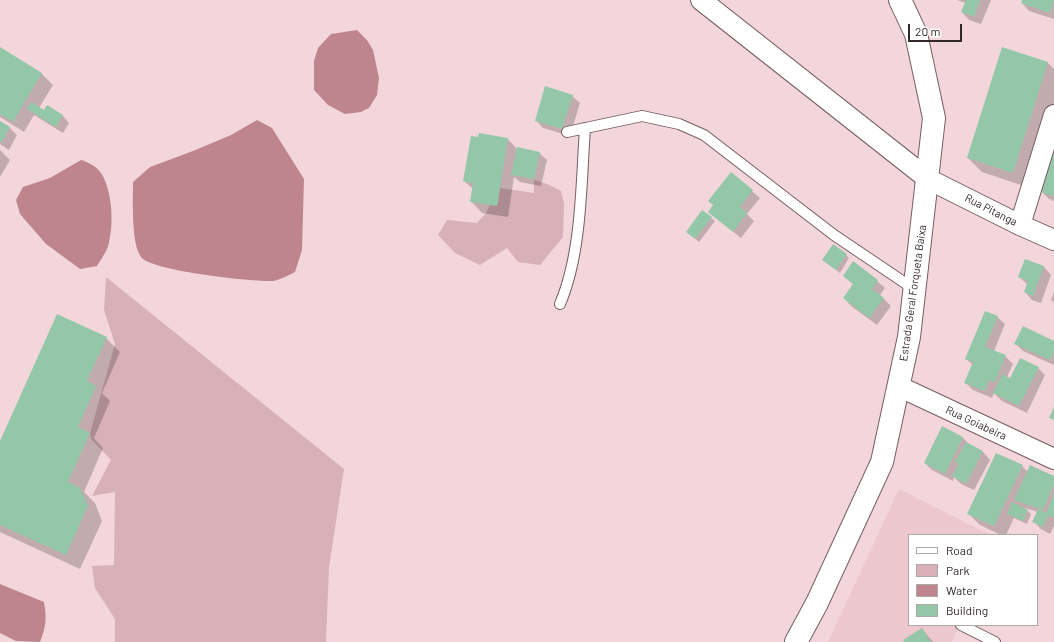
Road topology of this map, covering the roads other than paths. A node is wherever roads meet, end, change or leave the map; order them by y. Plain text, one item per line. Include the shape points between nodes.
1 (701, 0) edge
2 (900, 0) edge
3 (1054, 115) edge
4 (585, 128) junction
5 (567, 132) dead end
6 (928, 179) junction
7 (1020, 225) junction
8 (1054, 240) edge
9 (914, 289) junction
10 (560, 304) dead end
11 (898, 386) junction
12 (1054, 459) edge
13 (963, 626) edge
14 (796, 642) edge
15 (995, 642) edge

1 - 6 street, Rua Pitanga
2 - 6 street, Estrada Geral Forqueta Baixa via 916,34 934,118
3 - 7 street
4 - 5 lane
4 - 9 lane via 642,116 679,124 704,135 834,235
4 - 10 lane via 577,235 567,288
6 - 7 street, Rua Pitanga
6 - 9 street, Estrada Geral Forqueta Baixa
7 - 8 street, Rua Pitanga
9 - 11 street, Estrada Geral Forqueta Baixa via 909,337
11 - 12 street, Rua Goiabeira
11 - 14 street, Estrada Geral Forqueta Baixa via 882,462 817,603
13 - 15 lane

